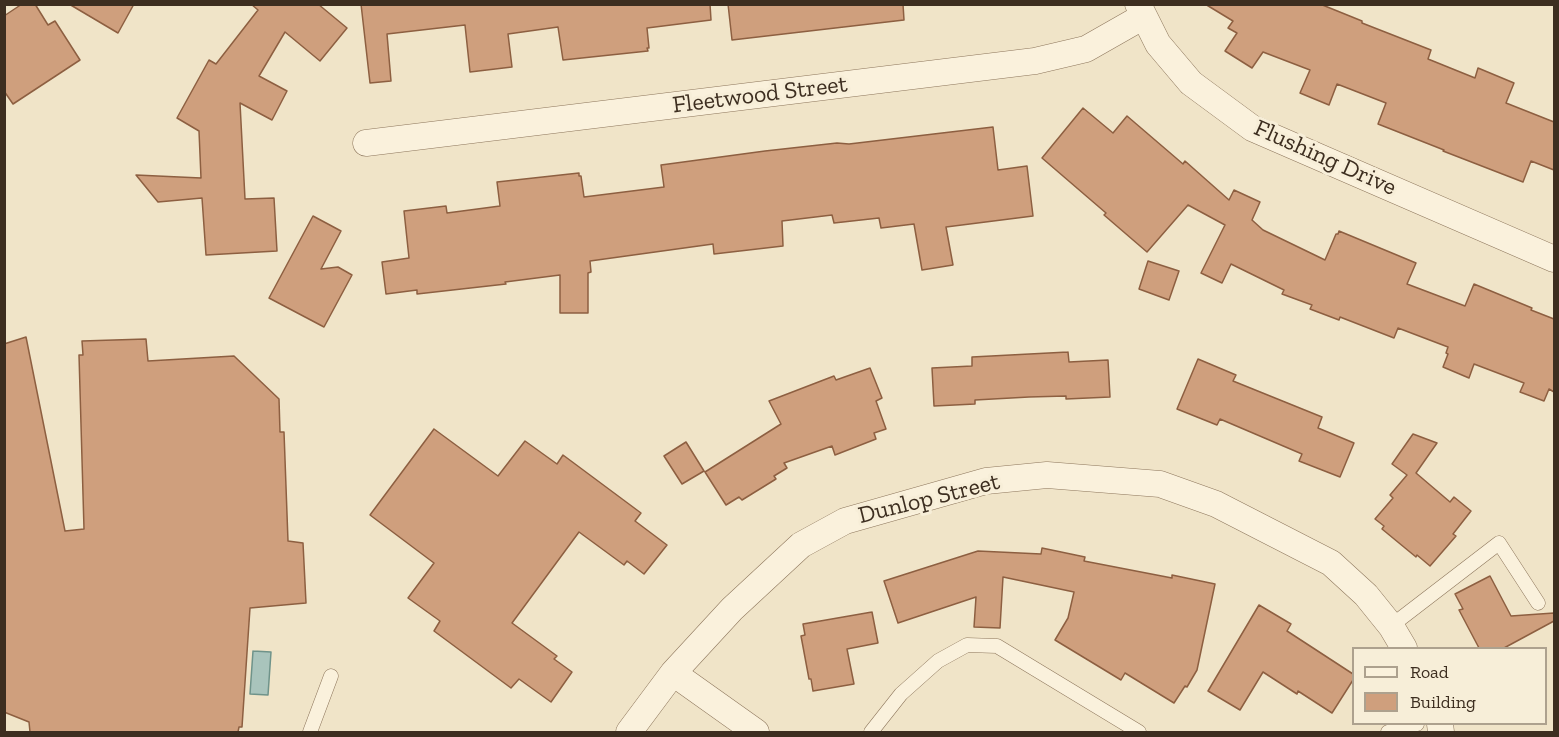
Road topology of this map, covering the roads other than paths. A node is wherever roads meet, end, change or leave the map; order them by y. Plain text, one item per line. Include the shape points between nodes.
1 (1141, 10) edge
2 (366, 143) dead end
3 (1554, 258) edge
4 (1538, 603) dead end
5 (1391, 626) junction
6 (1403, 647) edge
7 (673, 672) junction
8 (331, 676) dead end
9 (1411, 725) edge
10 (310, 732) edge
11 (629, 732) edge
12 (756, 732) edge
13 (871, 732) edge
14 (1139, 732) edge
15 (1388, 732) edge

1 - 2 street, Fleetwood Street via 1086,49 1035,61
1 - 3 street, Flushing Drive via 1158,44 1191,83 1252,128
4 - 5 lane via 1499,543
5 - 6 street, Dunlop Street
5 - 7 street, Dunlop Street via 1366,595 1331,563 1216,504 1160,484 1047,475 986,481 845,521 801,546 732,609
7 - 11 street, Dunlop Street
7 - 12 street
8 - 10 lane
9 - 15 lane
13 - 14 lane via 901,694 938,661 967,645 997,646

